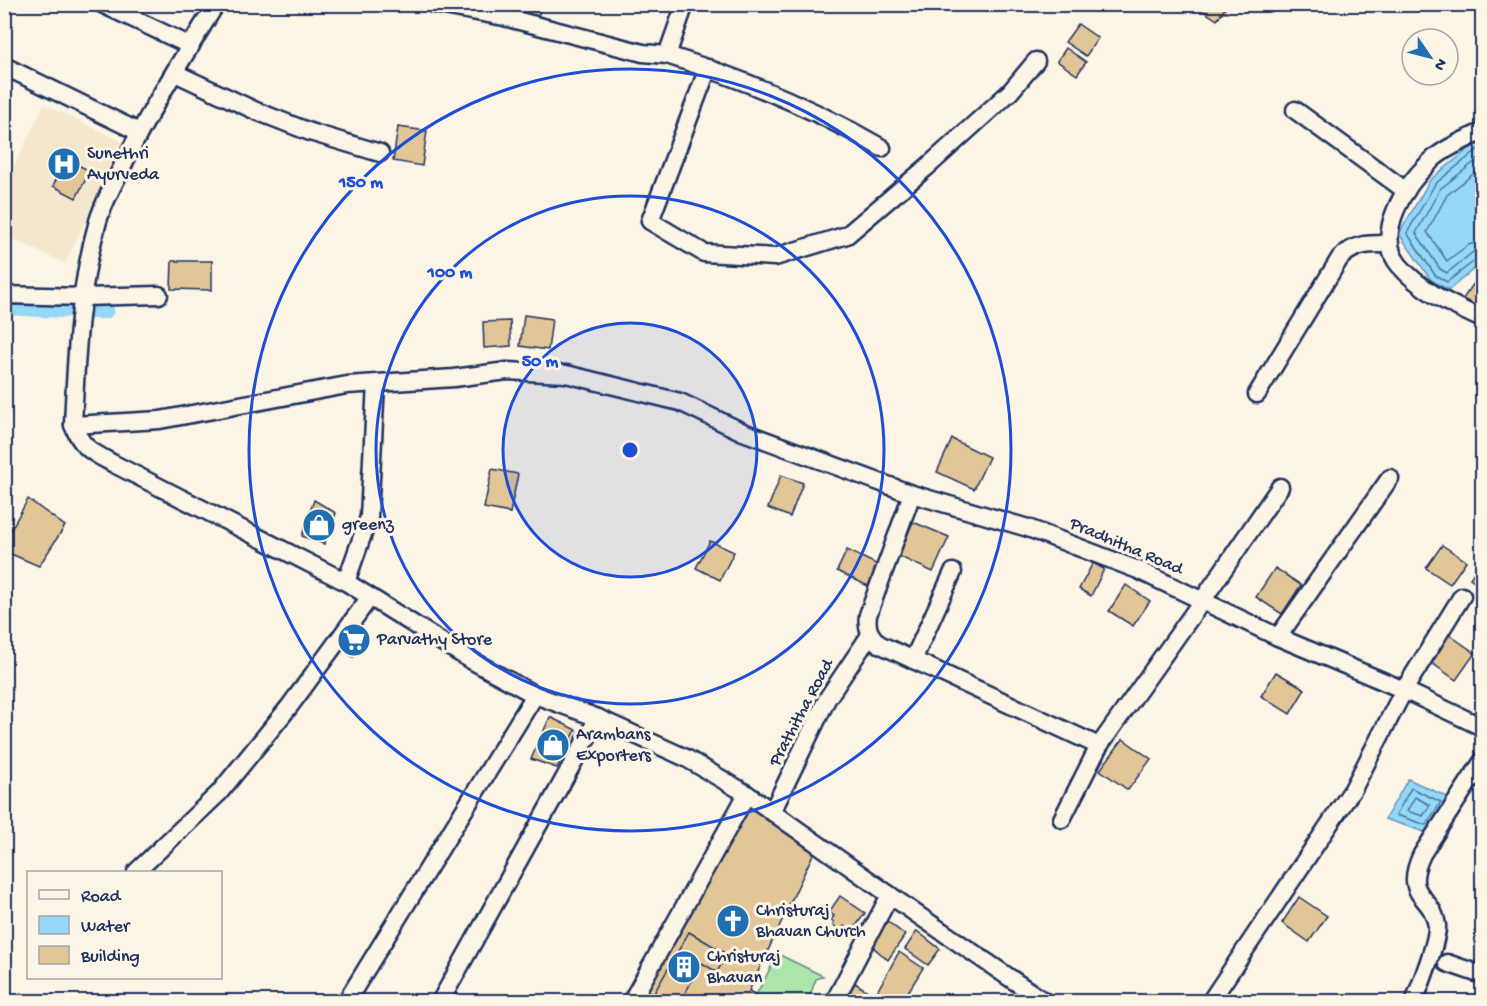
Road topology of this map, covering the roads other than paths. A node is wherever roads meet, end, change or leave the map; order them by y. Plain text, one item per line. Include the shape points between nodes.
1 (102, 4) edge
2 (216, 4) edge
3 (433, 4) edge
4 (685, 4) edge
5 (191, 46) junction
6 (667, 55) junction
7 (1036, 61) dead end
8 (4, 66) edge
9 (708, 68) junction
10 (174, 73) junction
11 (1295, 110) dead end
12 (139, 132) junction
13 (1482, 132) edge
14 (882, 148) dead end
15 (380, 153) dead end
16 (1406, 191) junction
17 (1389, 244) junction
18 (4, 295) edge
19 (159, 295) dead end
20 (83, 297) junction
21 (1482, 320) edge
22 (376, 383) junction
23 (1257, 393) dead end
24 (73, 425) junction
25 (1390, 478) dead end
26 (1280, 488) dead end
27 (912, 494) junction
28 (953, 572) dead end
29 (346, 582) junction
30 (1462, 596) dead end
31 (370, 597) junction
32 (1202, 601) junction
33 (870, 635) junction
34 (1278, 636) junction
35 (912, 660) junction
36 (1404, 690) junction
37 (535, 695) junction
38 (598, 718) junction
39 (1482, 727) edge
40 (1099, 746) junction
41 (1482, 762) edge
42 (747, 794) junction
43 (772, 812) junction
44 (1062, 819) dead end
45 (138, 871) edge
46 (890, 895) junction
47 (1448, 963) dead end
48 (1482, 975) edge
49 (346, 1002) edge
50 (440, 1002) edge
51 (630, 1002) edge
52 (834, 1002) edge
53 (1045, 1002) edge
54 (1210, 1002) edge
55 (1414, 1002) edge

1 - 5 street
2 - 5 street
3 - 6 street via 504,17 642,53
4 - 6 street
5 - 10 street
6 - 9 street
7 - 9 street via 1010,92 847,235 775,257 704,253 650,221
8 - 12 street
9 - 14 street via 840,123
10 - 12 street
10 - 15 street via 288,123
11 - 16 street
12 - 20 street via 98,222
13 - 16 street via 1431,159
16 - 17 street via 1389,224
17 - 21 street via 1398,264 1435,297
17 - 23 street via 1361,244 1348,249 1340,258
18 - 20 street
19 - 20 street
20 - 24 street
22 - 24 street, Pradhitha Road via 346,385 160,420
22 - 27 street, Pradhitha Road via 507,371 566,374 680,402 743,432
22 - 29 street via 369,517
24 - 29 street via 78,439 101,457
25 - 34 street
26 - 32 street
27 - 32 street, Pradhitha Road via 1028,528 1138,570
27 - 33 street via 868,615
28 - 35 street
29 - 31 street
30 - 36 street
31 - 37 street via 469,660
31 - 45 street via 219,793
32 - 34 street, Pradhitha Road
32 - 40 street
33 - 35 street via 879,644
33 - 43 street, Prathitha Road via 827,699
34 - 36 street, Pradhitha Road
35 - 40 street
36 - 39 street, Pradhitha Road
36 - 54 street via 1353,789
37 - 38 street
37 - 49 street
38 - 42 street via 686,758
38 - 50 street
40 - 44 street
41 - 55 street via 1416,868 1414,882 1437,928
42 - 43 street
42 - 51 street
43 - 46 street
46 - 52 street
46 - 53 street
47 - 48 street

